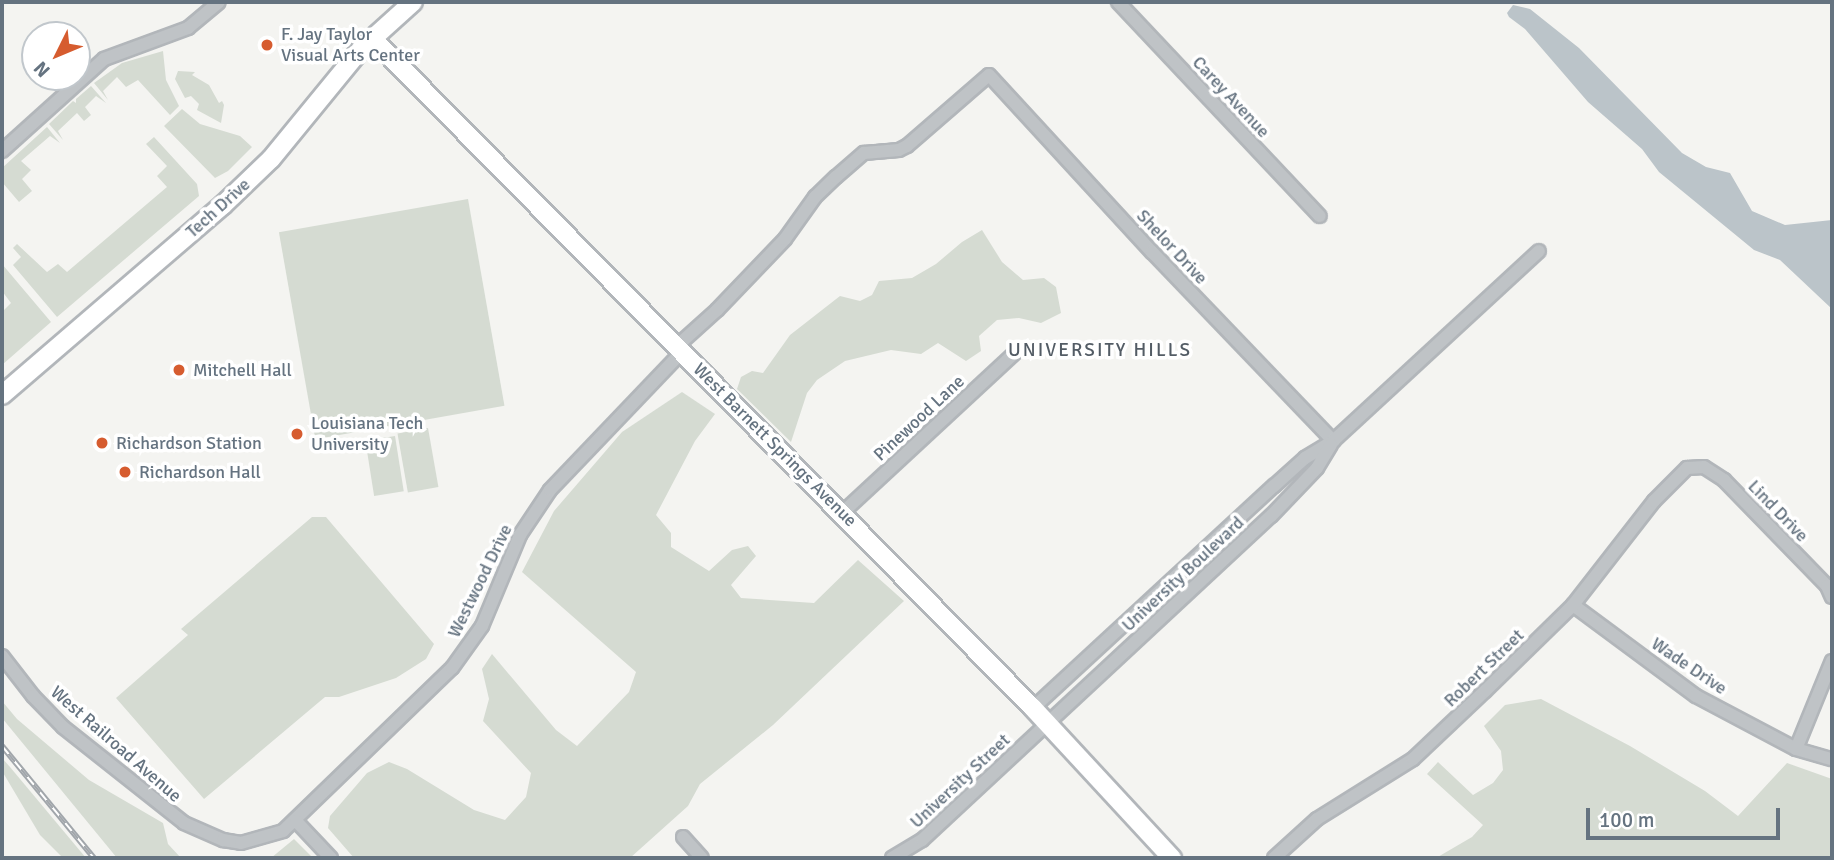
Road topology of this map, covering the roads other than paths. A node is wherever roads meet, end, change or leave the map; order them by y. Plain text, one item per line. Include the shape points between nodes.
1 (219, 2) edge
2 (413, 2) edge
3 (1118, 2) edge
4 (372, 38) junction
5 (989, 75) joint
6 (2, 151) edge
7 (1320, 216) dead end
8 (1539, 251) dead end
9 (680, 348) junction
10 (1019, 349) dead end
11 (2, 395) edge
12 (1334, 441) junction
13 (1687, 468) joint
14 (842, 513) junction
15 (1832, 597) edge
16 (1573, 605) junction
17 (2, 656) edge
18 (1832, 661) edge
19 (1033, 708) junction
20 (1047, 723) junction
21 (1796, 749) junction
22 (1832, 759) edge
23 (296, 821) junction
24 (683, 837) dead end
25 (223, 840) joint
26 (331, 858) edge
27 (702, 858) edge
28 (893, 858) edge
29 (1172, 858) edge
30 (1274, 858) edge

1 - 6 street via 188,28 104,59
2 - 4 street, Tech Drive
3 - 7 street, Carey Avenue
4 - 9 street, West Barnett Springs Avenue
4 - 11 street, Tech Drive via 271,159
5 - 9 street, Westwood Drive via 907,146 864,153 836,177 815,197 785,239
5 - 12 street, Shelor Drive
8 - 12 street, University Boulevard
9 - 14 street, West Barnett Springs Avenue
9 - 23 street, Westwood Drive via 539,505 520,535 482,626 452,668
10 - 14 street, Pinewood Lane
12 - 19 street, University Boulevard via 1274,485
12 - 20 street, University Boulevard via 1301,487
13 - 15 street, Lind Drive via 1704,467 1724,480 1827,586
13 - 16 street, Robert Street via 1654,501
14 - 19 street, West Barnett Springs Avenue
16 - 21 street, Wade Drive via 1696,696
16 - 30 street, Robert Street via 1413,759 1317,819
17 - 25 street, West Railroad Avenue via 48,712 86,746 162,809
18 - 21 street
19 - 20 street, West Barnett Springs Avenue
20 - 28 street, University Street via 922,840
20 - 29 street, West Barnett Springs Avenue
21 - 22 street, Wade Drive
23 - 25 street, Westwood Drive via 257,841
23 - 26 street
24 - 27 street

